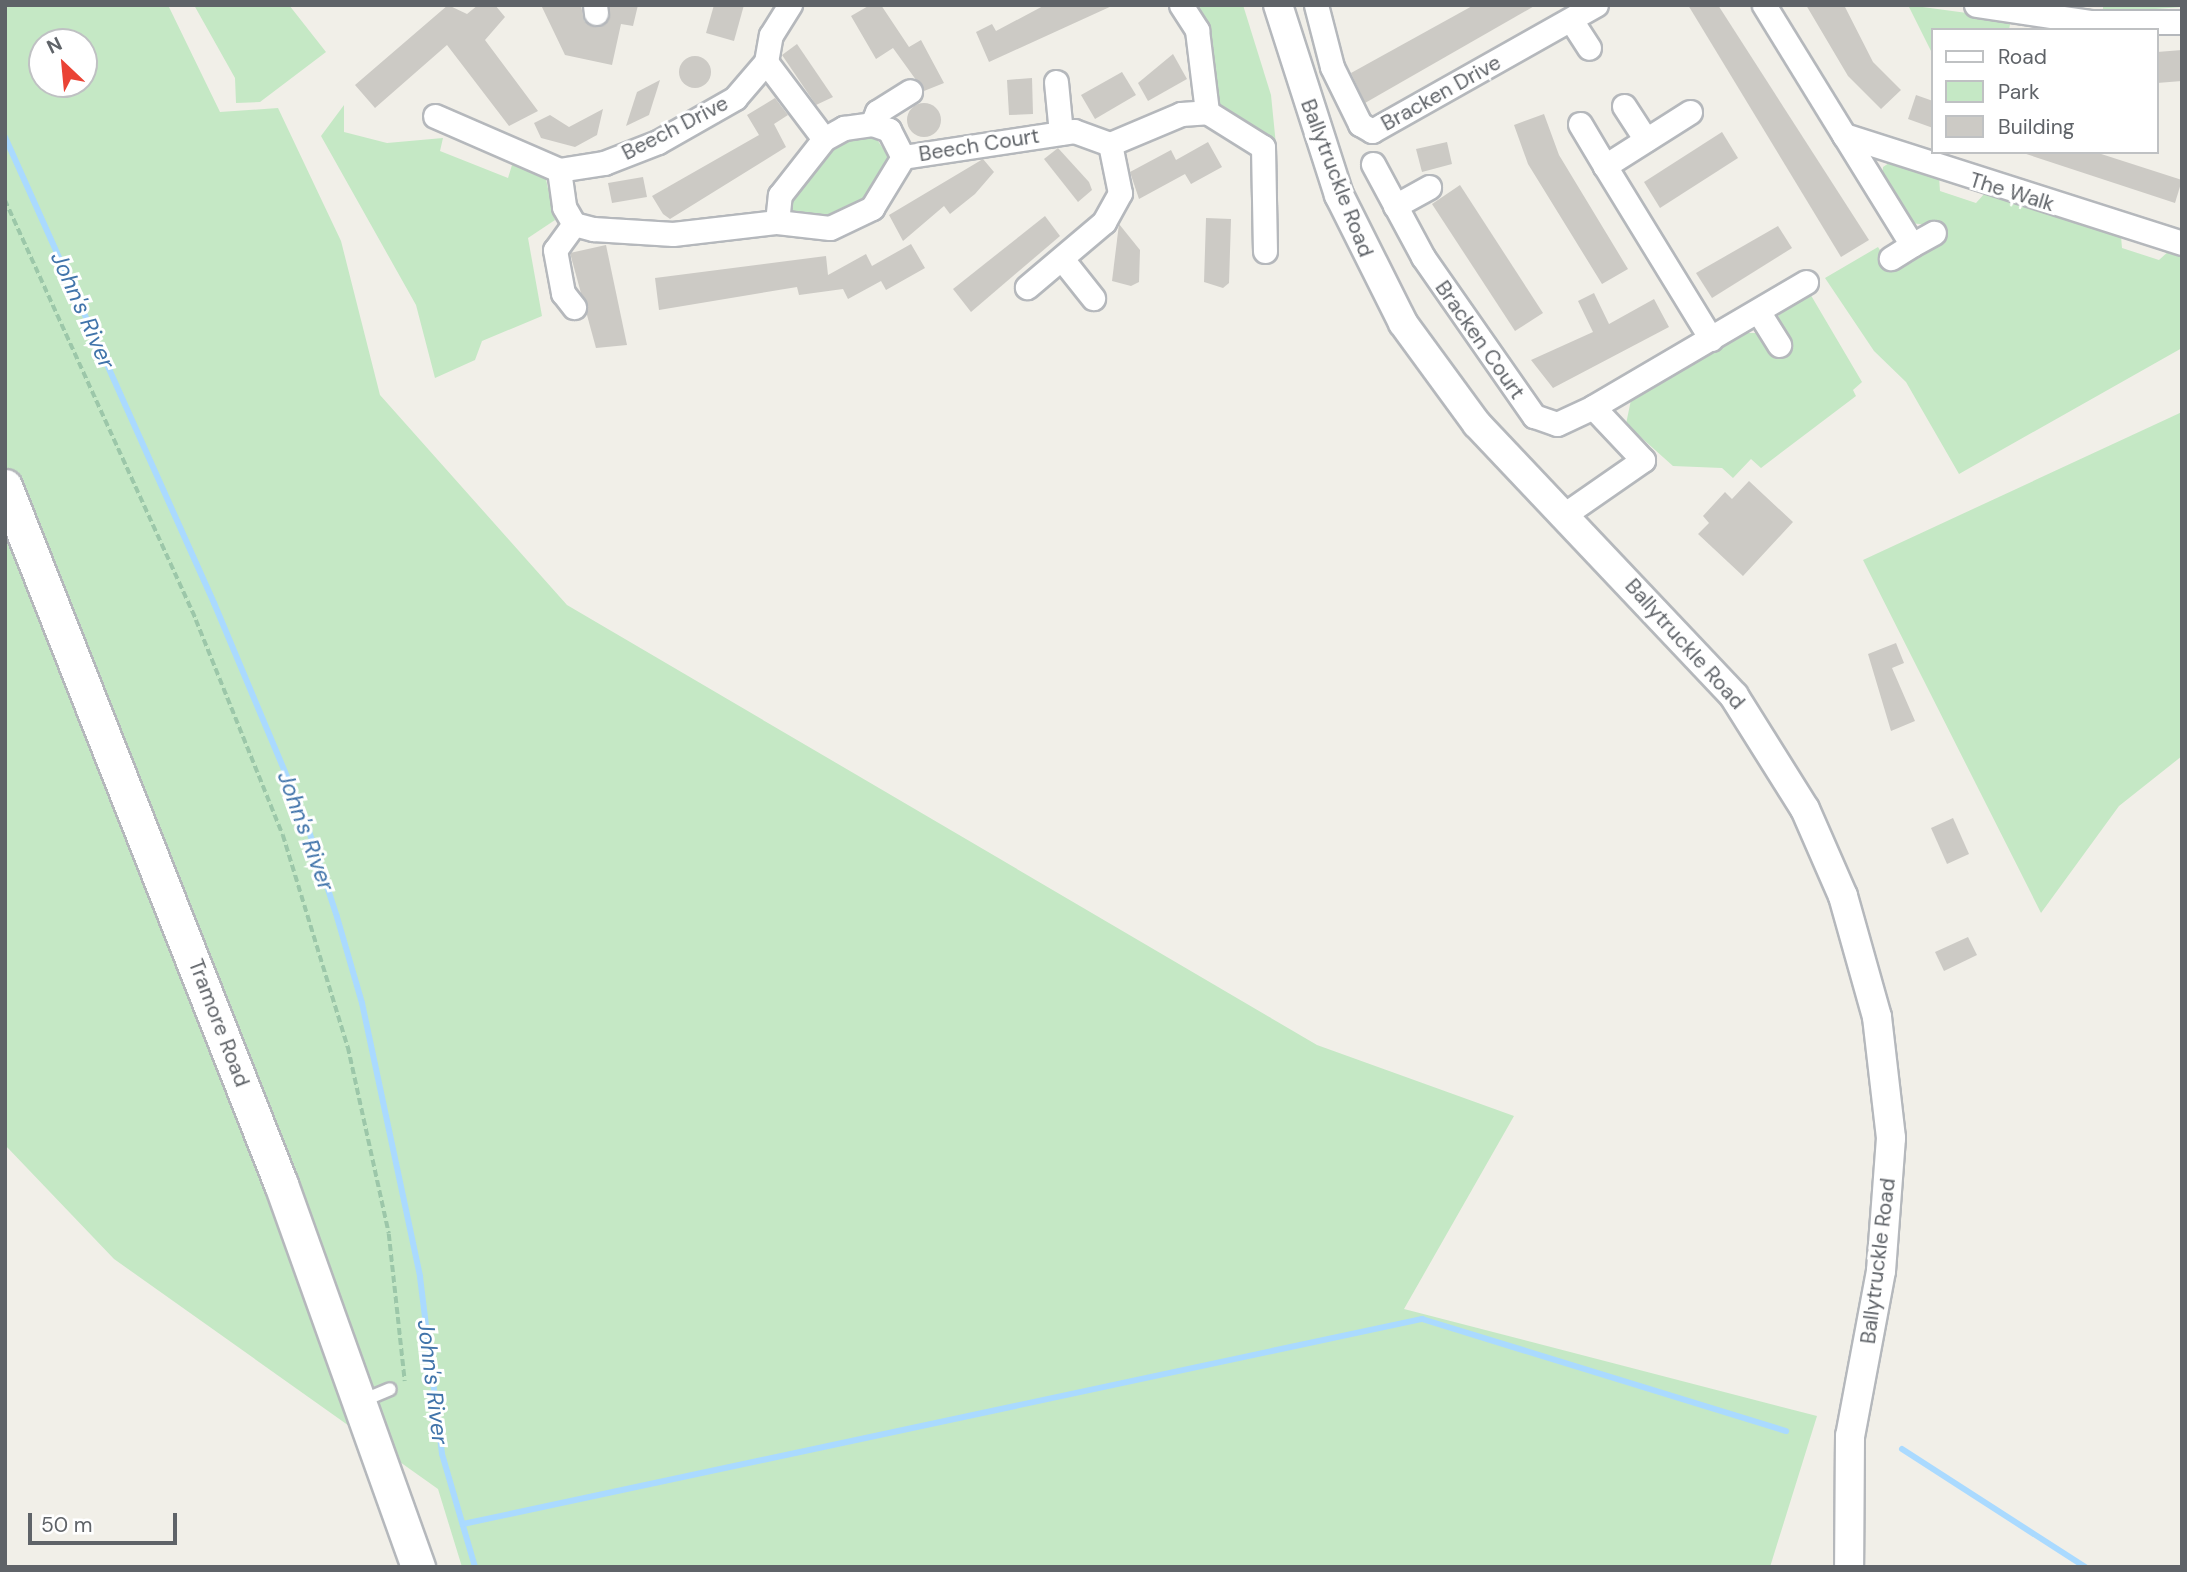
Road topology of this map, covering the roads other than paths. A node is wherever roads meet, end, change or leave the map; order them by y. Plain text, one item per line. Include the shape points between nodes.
1 (790, 5) edge
2 (1181, 5) edge
3 (1278, 5) edge
4 (1316, 5) edge
5 (1596, 5) edge
6 (1764, 5) edge
7 (1976, 5) edge
8 (2089, 13) edge
9 (1571, 20) junction
10 (2023, 22) edge
11 (2182, 22) edge
12 (1589, 48) dead end
13 (765, 62) junction
14 (1056, 82) dead end
15 (910, 91) dead end
16 (1625, 106) dead end
17 (1207, 112) junction
18 (1690, 112) dead end
19 (435, 116) dead end
20 (872, 124) junction
21 (1580, 124) dead end
22 (1061, 133) junction
23 (1844, 135) junction
24 (824, 139) junction
25 (1646, 140) junction
26 (1110, 144) junction
27 (903, 157) junction
28 (1373, 164) dead end
29 (1605, 166) junction
30 (559, 170) junction
31 (1429, 187) dead end
32 (1395, 206) junction
33 (777, 222) junction
34 (574, 224) junction
35 (1934, 233) dead end
36 (2182, 243) edge
37 (1912, 245) junction
38 (1265, 251) dead end
39 (1891, 258) dead end
40 (1062, 259) junction
41 (1807, 282) dead end
42 (1027, 287) dead end
43 (1093, 298) dead end
44 (574, 307) dead end
45 (1758, 311) junction
46 (1711, 339) junction
47 (1779, 345) dead end
48 (1593, 407) junction
49 (5, 486) edge
50 (1564, 515) junction
51 (418, 1567) edge
52 (1849, 1567) edge

1 - 13 street, Beech Drive via 771,36
2 - 17 street via 1197,30
3 - 50 street, Ballytruckle Road via 1339,195 1387,295 1457,399
4 - 9 street, Bracken Drive via 1332,67 1360,124 1372,131
5 - 9 street, Bracken Drive
6 - 23 street
7 - 10 street
8 - 10 street
8 - 11 street
9 - 12 street
13 - 24 street
13 - 30 street, Beech Drive via 734,98 658,142 604,163
14 - 22 street, Beech Court
15 - 20 street via 877,112
16 - 25 street
17 - 26 street via 1181,114
17 - 38 street via 1263,147
18 - 25 street
19 - 30 street
20 - 24 street
20 - 27 street, Beech Court via 889,130
21 - 29 street
22 - 26 street, Beech Court via 1096,134
22 - 27 street, Beech Court
23 - 36 street, The Walk via 1945,172
23 - 37 street
24 - 33 street via 780,195
25 - 29 street
26 - 40 street via 1120,193 1104,222
27 - 33 street via 872,208 830,228
28 - 32 street, Bracken Court
29 - 46 street
30 - 34 street via 564,207
31 - 32 street
32 - 48 street, Bracken Court via 1476,338 1534,416 1557,424
33 - 34 street via 673,234
34 - 44 street via 555,250 563,293
35 - 37 street
37 - 39 street
40 - 42 street
40 - 43 street
41 - 45 street, Bracken Court
45 - 46 street, Bracken Court
45 - 47 street
46 - 48 street, Bracken Court
48 - 50 street via 1643,460
49 - 51 main road, Tramore Road via 376,1395
50 - 52 street, Ballytruckle Road via 1679,632 1749,717 1815,827 1858,940 1882,1048 1890,1167 1881,1271 1850,1436

